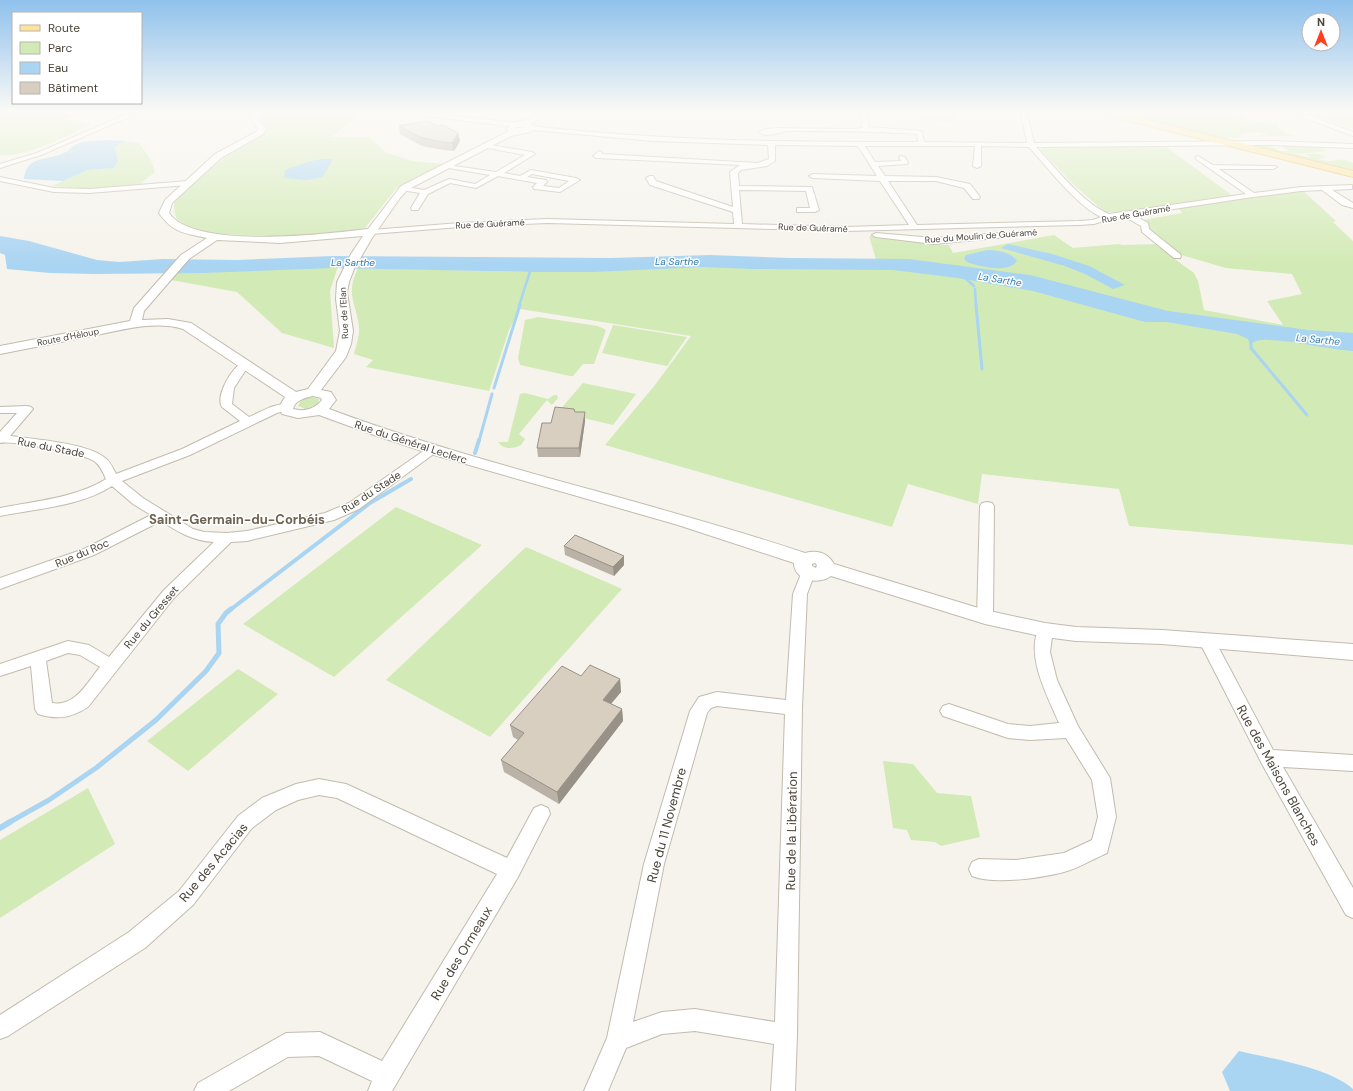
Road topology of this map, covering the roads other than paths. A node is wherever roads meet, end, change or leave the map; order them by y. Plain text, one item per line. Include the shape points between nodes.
1 (209, 164) edge
2 (453, 164) edge
3 (514, 164) edge
4 (729, 164) edge
5 (754, 164) edge
6 (873, 164) edge
7 (1048, 164) edge
8 (1209, 164) edge
9 (1312, 164) edge
10 (449, 166) junction
11 (1213, 166) junction
12 (1273, 167) dead end
13 (736, 169) junction
14 (496, 174) junction
15 (1353, 174) edge
16 (813, 176) dead end
17 (521, 178) junction
18 (650, 178) dead end
19 (0, 179) edge
20 (884, 179) junction
21 (188, 183) junction
22 (1352, 187) edge
23 (404, 188) junction
24 (735, 188) junction
25 (1324, 188) junction
26 (425, 192) junction
27 (1253, 194) junction
28 (976, 197) dead end
29 (1353, 206) edge
30 (415, 208) dead end
31 (800, 210) dead end
32 (737, 211) junction
33 (1128, 215) junction
34 (1108, 217) junction
35 (738, 226) junction
36 (915, 228) junction
37 (846, 229) junction
38 (371, 232) junction
39 (215, 237) junction
40 (1177, 256) dead end
41 (135, 324) junction
42 (0, 350) edge
43 (244, 365) junction
44 (314, 392) junction
45 (290, 402) junction
46 (0, 410) edge
47 (319, 410) junction
48 (248, 422) junction
49 (1, 438) edge
50 (433, 450) junction
51 (114, 480) junction
52 (987, 506) dead end
53 (0, 512) edge
54 (161, 516) junction
55 (228, 538) junction
56 (806, 566) junction
57 (0, 584) edge
58 (985, 617) junction
59 (1045, 630) junction
60 (1207, 641) junction
61 (1353, 652) edge
62 (38, 657) junction
63 (112, 666) junction
64 (0, 670) edge
65 (794, 708) junction
66 (949, 711) dead end
67 (1071, 730) junction
68 (1268, 758) junction
69 (1353, 763) edge
70 (541, 814) dead end
71 (979, 869) dead end
72 (511, 870) junction
73 (1353, 908) edge
74 (0, 1028) edge
75 (786, 1035) junction
76 (618, 1039) junction
77 (384, 1084) edge
78 (206, 1091) edge
79 (596, 1091) edge
80 (782, 1091) edge

1 - 21 street
2 - 10 street
3 - 14 street
4 - 13 street
5 - 13 street
6 - 20 street
7 - 34 street via 1097,212
8 - 11 street
9 - 15 main road
10 - 14 street
10 - 23 street
11 - 12 street
11 - 27 street
13 - 24 street
14 - 17 street
14 - 26 street via 476,186 449,181
16 - 20 street
17 - 17 street via 531,172 576,180 560,190 537,187 543,182
18 - 32 street via 653,183
19 - 21 street via 54,190 89,191
20 - 28 street via 936,179 967,186
20 - 36 street
21 - 39 street via 168,202 164,213 170,222 184,230
22 - 25 street, Rue de Guéramé
23 - 26 street
23 - 38 street, Rue de l'Elan
24 - 31 street via 810,189 816,210
24 - 32 street
25 - 27 street, Rue de Guéramé
25 - 29 street
26 - 30 street
27 - 33 street, Rue de Guéramé
32 - 35 street
33 - 34 street, Rue de Guéramé
33 - 40 street via 1145,225 1145,230
34 - 36 street, Rue de Guéramé via 1094,222 1079,223
34 - 37 street, Rue du Moulin de Guéramé via 1110,222 1075,228 934,241 896,238
35 - 37 street, Rue de Guéramé
35 - 38 street, Rue de Guéramé via 547,222
36 - 37 street, Rue de Guéramé
38 - 39 street via 288,240
38 - 44 street, Rue de l'Elan via 347,272 341,293 347,326 346,343 341,355
39 - 41 street via 185,257 138,310
41 - 42 street, Route d'Héloup
41 - 43 street via 170,322 187,326
43 - 45 street
43 - 48 street via 225,395 226,405
44 - 45 street via 303,393
44 - 47 street via 326,395 329,400
45 - 47 street via 287,410 298,414
45 - 48 street
46 - 49 street via 28,409
47 - 50 street, Rue du Général Leclerc via 372,431
48 - 51 street via 180,455
49 - 51 street, Rue du Stade via 68,448 89,454 104,463
50 - 55 street, Rue du Stade via 354,506 329,517
50 - 56 street, Rue du Général Leclerc via 680,518
51 - 53 street via 82,496
51 - 54 street, Rue du Stade via 138,501
52 - 58 street
54 - 55 street, Rue du Stade via 188,532 203,537
54 - 57 street, Rue du Roc via 89,552
55 - 63 street, Rue du Gresset via 168,594
56 - 58 street via 820,574 827,568
56 - 65 street, Rue de la Libération via 800,594
58 - 59 street
59 - 60 street
59 - 67 street via 1042,652 1044,666
60 - 61 street
60 - 68 street, Rue des Maisons Blanches
62 - 63 street via 68,647 82,649
62 - 63 street, Rue du Gresset via 44,709 57,712 71,710 82,702
62 - 64 street
65 - 75 street, Rue de la Libération
65 - 76 street, Rue du 11 Novembre via 717,699 705,702 699,711 654,864
66 - 67 street via 1008,731 1030,733
67 - 71 street via 1101,778 1107,817 1100,846 1065,862 1016,870
68 - 69 street
68 - 73 street, Rue des Maisons Blanches
70 - 72 street, Rue des Ormeaux
72 - 74 street, Rue des Acacias via 340,790 319,788 296,792 269,804 245,822 186,898 136,940
72 - 77 street, Rue des Ormeaux
75 - 76 street via 695,1020 662,1023
75 - 80 street, Rue de la Libération
76 - 79 street, Rue du 11 Novembre
77 - 78 street via 320,1044 286,1045

